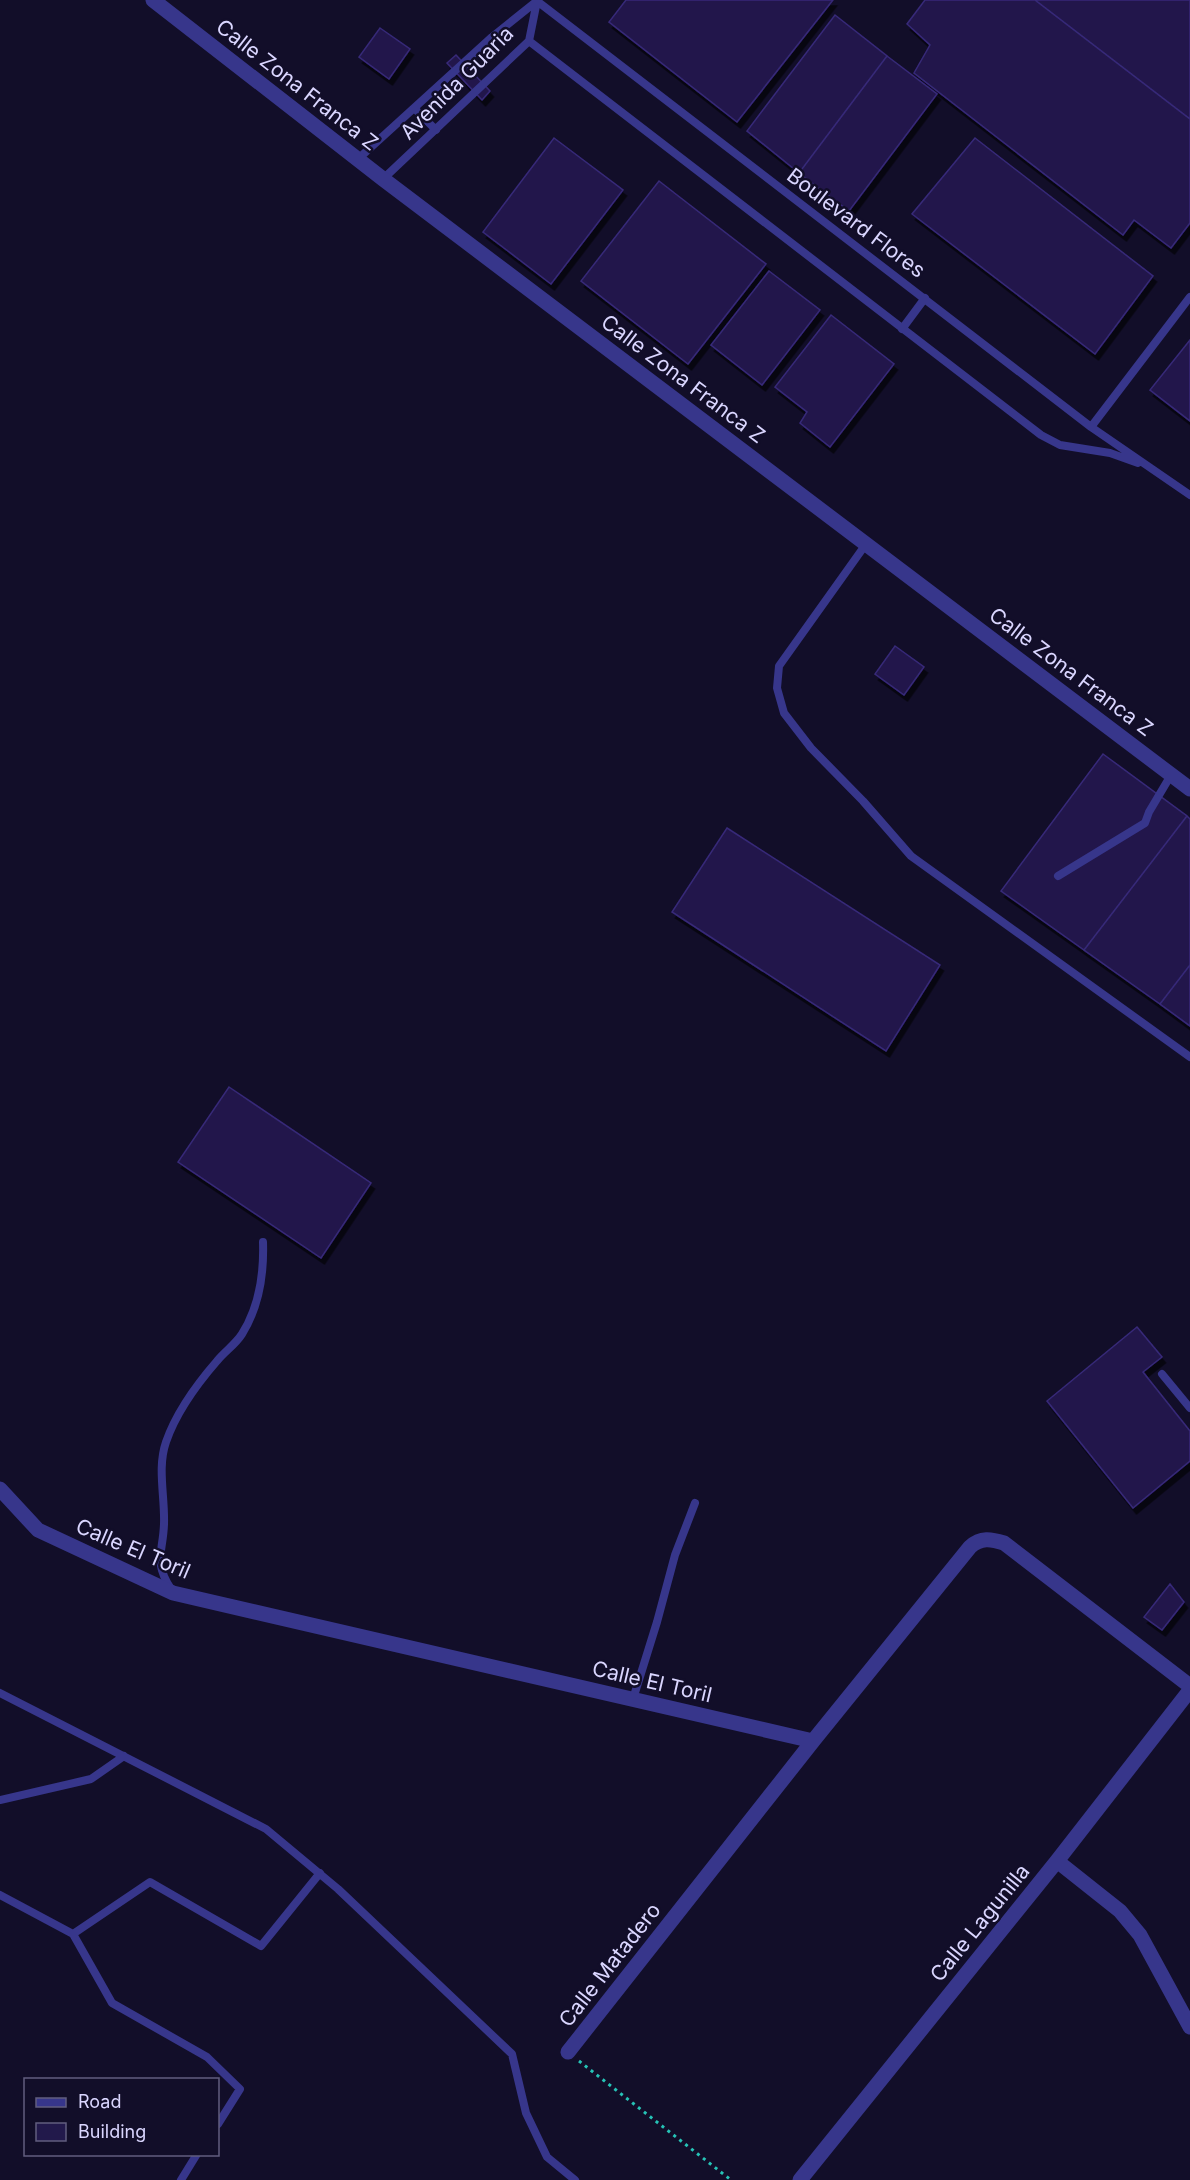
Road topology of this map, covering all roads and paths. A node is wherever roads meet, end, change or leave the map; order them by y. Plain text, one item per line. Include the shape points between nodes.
1 (153, 0) edge
2 (538, 1) edge
3 (529, 40) junction
4 (414, 108) junction
5 (436, 130) junction
6 (358, 159) junction
7 (383, 179) junction
8 (1190, 297) edge
9 (925, 298) junction
10 (902, 329) junction
11 (1091, 427) junction
12 (1156, 471) junction
13 (1190, 495) edge
14 (866, 544) junction
15 (1171, 775) junction
16 (1190, 789) edge
17 (1058, 876) dead end
18 (1190, 1058) edge
19 (263, 1242) dead end
20 (1162, 1374) dead end
21 (1190, 1408) edge
22 (0, 1490) edge
23 (695, 1503) dead end
24 (173, 1593) junction
25 (1190, 1688) edge
26 (0, 1693) edge
27 (633, 1699) junction
28 (813, 1741) junction
29 (124, 1756) junction
30 (0, 1800) edge
31 (1057, 1861) junction
32 (320, 1873) junction
33 (0, 1895) edge
34 (73, 1934) junction
35 (1190, 2027) edge
36 (568, 2052) joint
37 (219, 2122) edge
38 (196, 2156) edge
39 (181, 2180) edge
40 (575, 2180) edge
41 (731, 2180) edge
42 (800, 2180) edge

1 - 6 street, Calle Zona Franca Z
2 - 3 lane, Avenida Guaria
2 - 4 lane, Avenida Guaria
2 - 9 lane, Boulevard Flores
3 - 5 lane, Avenida Guaria
3 - 10 lane, Boulevard Flores
4 - 5 lane
4 - 6 lane, Avenida Guaria
5 - 7 lane, Avenida Guaria
6 - 7 street, Calle Zona Franca Z
7 - 14 street, Calle Zona Franca Z
8 - 11 lane
9 - 10 lane
9 - 11 lane, Boulevard Flores
10 - 12 lane, Boulevard Flores via 1051,441 1110,453
11 - 12 lane, Boulevard Flores
12 - 13 lane, Boulevard Flores
14 - 15 street, Calle Zona Franca Z
14 - 18 lane via 779,666 777,688 783,713 911,856
15 - 16 street, Calle Zona Franca Z
15 - 17 lane via 1145,823
19 - 24 lane via 261,1281 250,1316 241,1334 198,1385 166,1442 161,1464 164,1526 160,1557 162,1574
20 - 21 lane
22 - 24 street, Calle El Toril via 38,1530
23 - 27 lane via 675,1555
24 - 27 street, Calle El Toril
25 - 28 street via 1004,1543 991,1539 977,1541 970,1547
25 - 31 street, Calle Lagunilla
26 - 29 lane
27 - 28 street, Calle El Toril
28 - 36 street, Calle Matadero
29 - 30 lane via 91,1779
29 - 32 lane via 266,1829
31 - 35 street via 1120,1911 1140,1935
31 - 42 street, Calle Lagunilla
32 - 34 lane via 261,1946 150,1882
32 - 40 lane via 512,2054 526,2113 547,2157
33 - 34 lane
34 - 37 lane via 112,2003 207,2058 240,2088
36 - 41 path, Calle Matadero
38 - 39 lane

